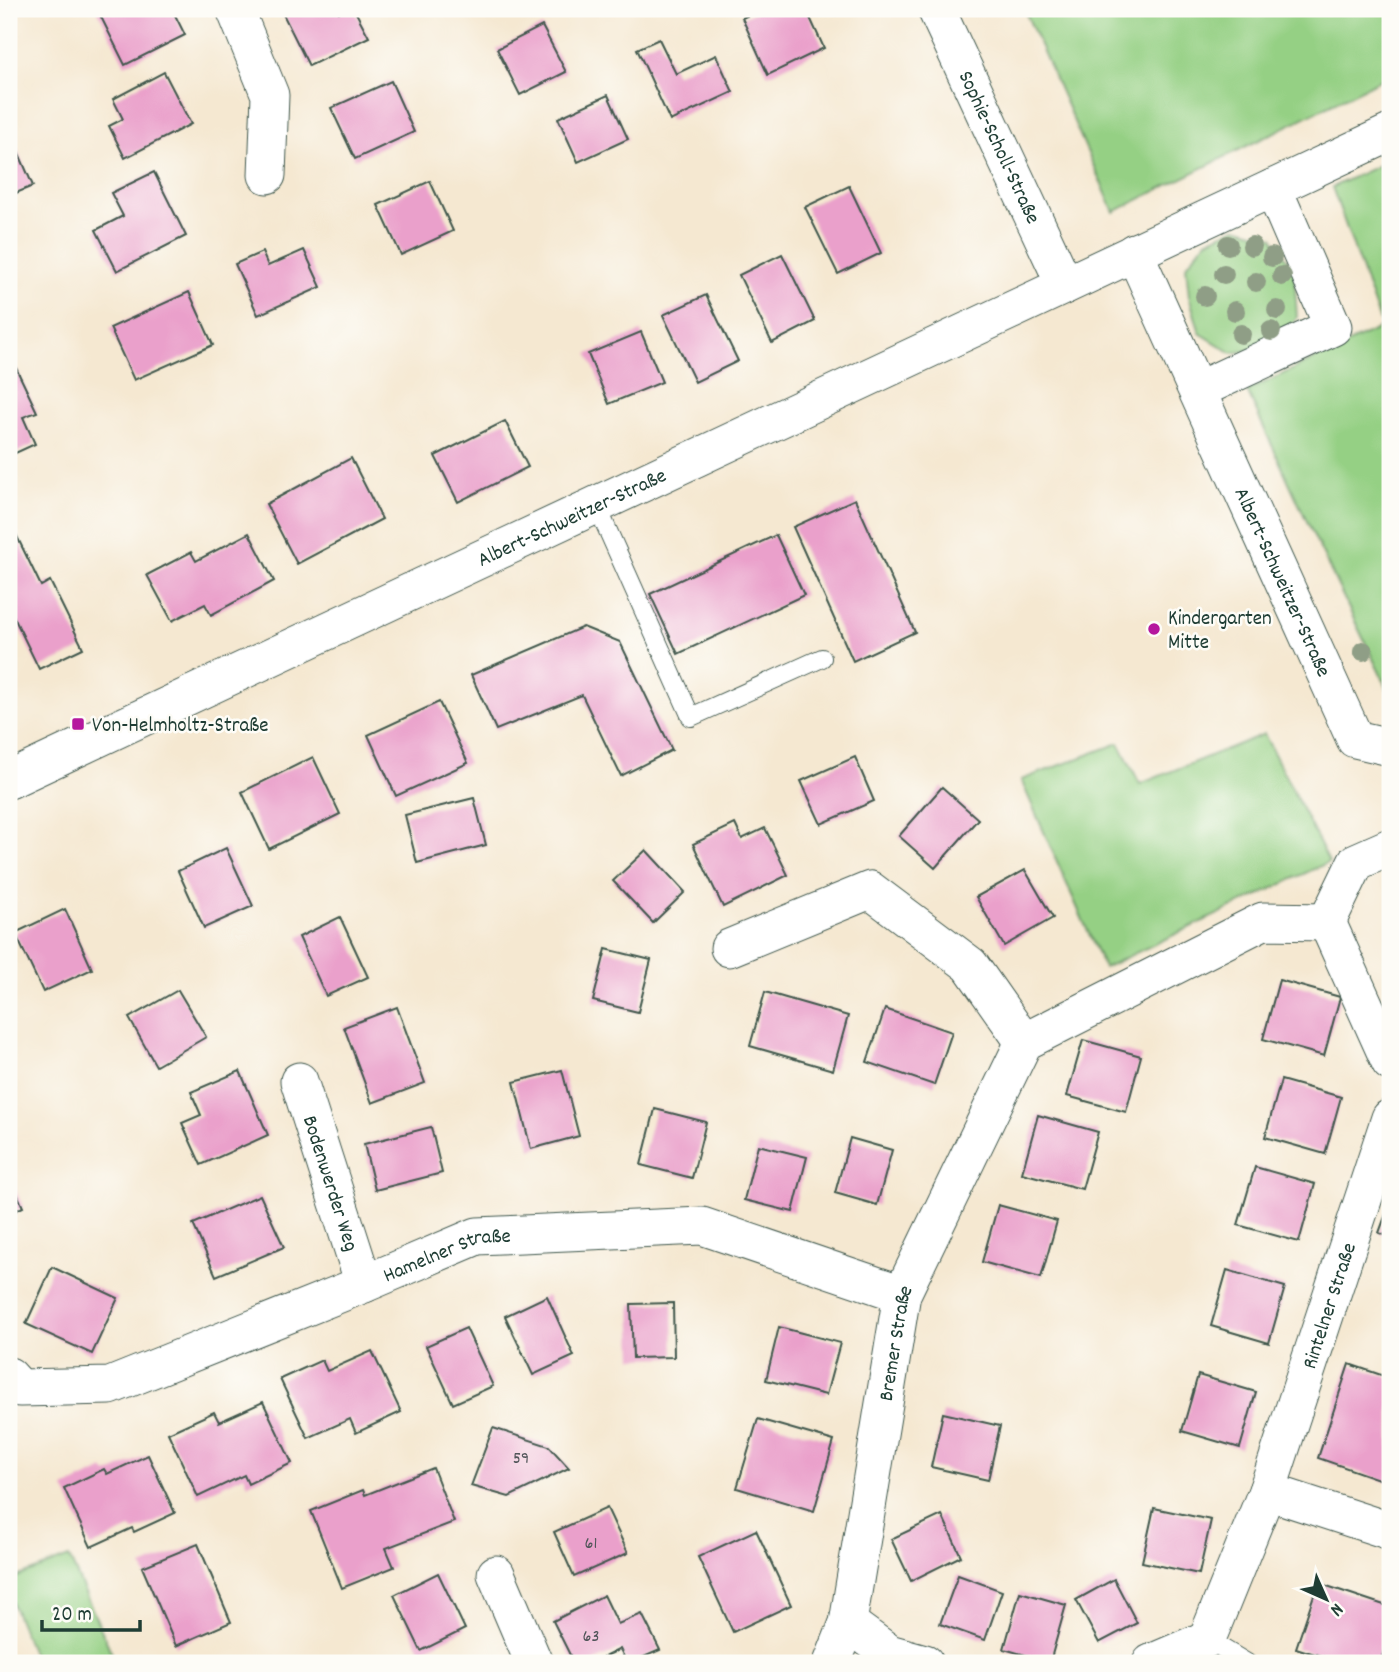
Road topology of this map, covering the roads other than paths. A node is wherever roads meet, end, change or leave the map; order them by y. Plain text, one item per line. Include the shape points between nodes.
1 (235, 9) edge
2 (936, 9) edge
3 (1390, 132) edge
4 (267, 175) dead end
5 (1273, 188) junction
6 (1134, 252) junction
7 (1065, 285) junction
8 (1198, 390) junction
9 (596, 504) junction
10 (822, 658) dead end
11 (1390, 747) edge
12 (11, 774) edge
13 (1390, 847) edge
14 (1327, 922) junction
15 (729, 948) dead end
16 (1024, 1042) junction
17 (1390, 1062) edge
18 (299, 1081) dead end
19 (1390, 1118) edge
20 (364, 1284) junction
21 (902, 1294) junction
22 (9, 1376) edge
23 (1267, 1491) junction
24 (1390, 1531) edge
25 (496, 1574) dead end
26 (848, 1623) junction
27 (1207, 1639) junction
28 (534, 1663) edge
29 (832, 1663) edge
30 (925, 1663) edge
31 (1151, 1663) edge
32 (1247, 1663) edge

1 - 4 street via 270,95
2 - 7 street, Sophie-Scholl-Straße
3 - 5 street, Albert-Schweitzer-Straße
5 - 6 street, Albert-Schweitzer-Straße
5 - 8 street via 1333,327
6 - 7 street, Albert-Schweitzer-Straße
6 - 8 street, Albert-Schweitzer-Straße
7 - 9 street, Albert-Schweitzer-Straße
8 - 11 street, Albert-Schweitzer-Straße via 1355,739
9 - 10 lane via 691,717
9 - 12 street, Albert-Schweitzer-Straße
13 - 14 street via 1356,862
14 - 16 street via 1263,921
14 - 17 street
15 - 16 street via 870,890 970,965
16 - 21 street, Bremer Straße
18 - 20 street, Bodenwerder Weg
19 - 23 street, Rintelner Straße
20 - 21 street, Hamelner Straße via 477,1236 702,1226
20 - 22 street, Hamelner Straße via 110,1386 20,1388
21 - 26 street, Bremer Straße
23 - 24 street
23 - 27 street, Rintelner Straße
25 - 28 street
26 - 29 street, Bremer Straße
26 - 30 street via 889,1653
27 - 31 street
27 - 32 lane

